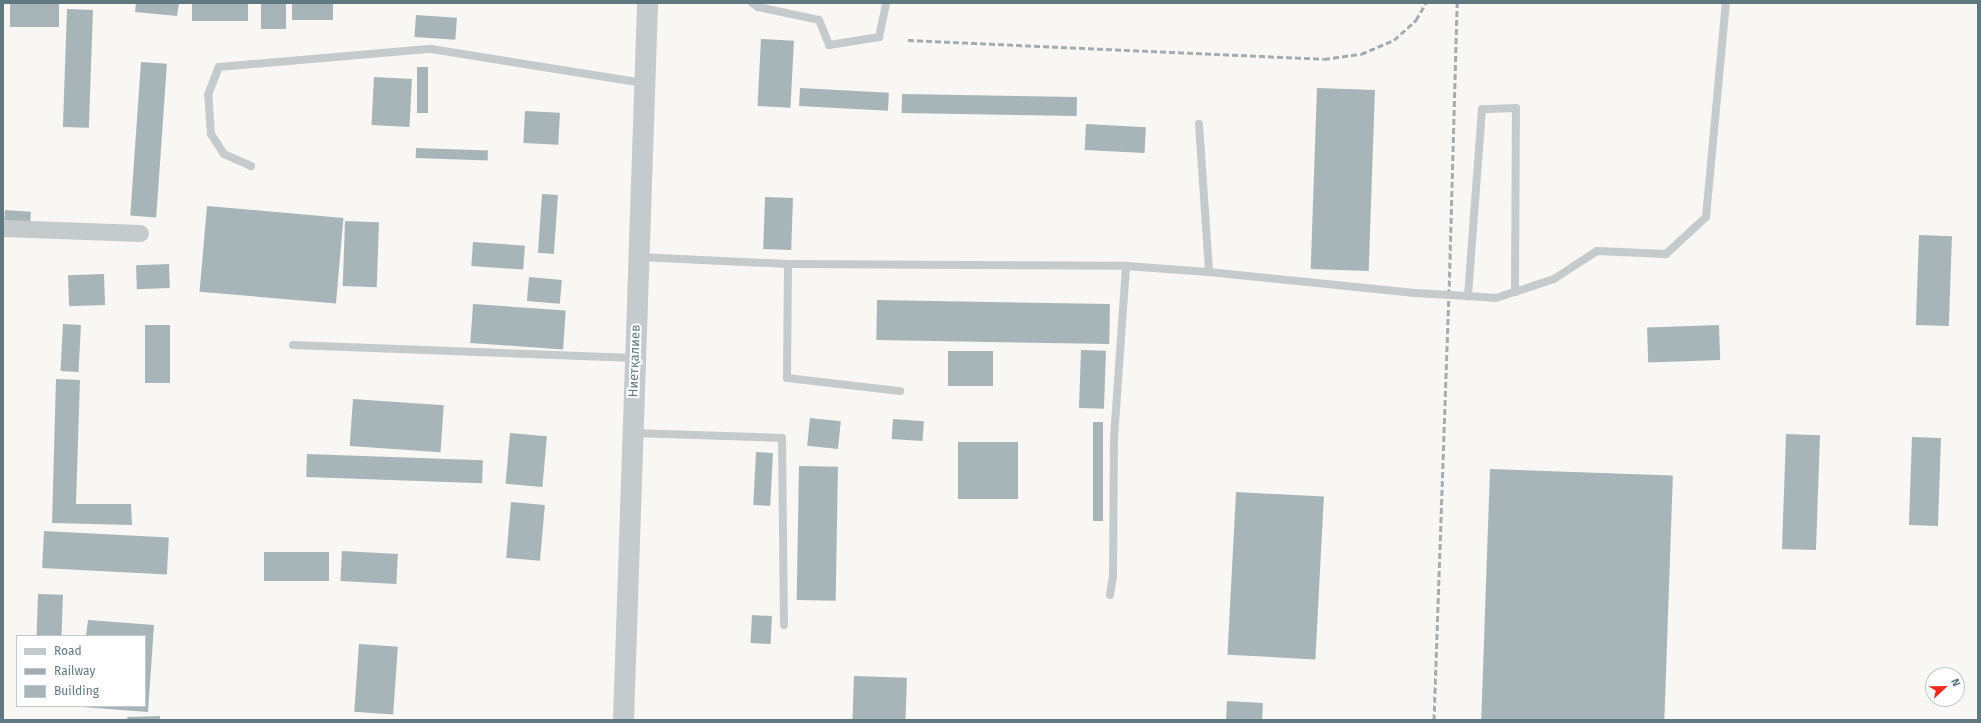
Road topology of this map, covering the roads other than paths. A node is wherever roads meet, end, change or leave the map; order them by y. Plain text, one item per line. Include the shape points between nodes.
1 (647, 3) edge
2 (752, 3) edge
3 (886, 3) edge
4 (1726, 3) edge
5 (644, 84) junction
6 (1199, 124) dead end
7 (251, 166) dead end
8 (3, 228) edge
9 (140, 233) dead end
10 (639, 257) junction
11 (788, 264) junction
12 (1126, 266) junction
13 (1209, 272) junction
14 (1515, 292) junction
15 (1468, 296) junction
16 (293, 345) dead end
17 (635, 358) junction
18 (900, 391) dead end
19 (633, 433) junction
20 (1110, 595) dead end
21 (784, 625) dead end
22 (623, 720) edge

1 - 5 street, Ниетқалиев
2 - 3 lane via 758,7 819,20 829,45 879,37
4 - 14 lane via 1706,217 1666,254 1597,251 1554,279
5 - 7 lane via 431,49 219,67 208,95 211,134 224,154
5 - 10 street, Ниетқалиев
6 - 13 lane
8 - 9 street
10 - 11 lane
10 - 17 street, Ниетқалиев
11 - 12 lane
11 - 18 lane via 786,378
12 - 13 lane
12 - 20 lane via 1114,438 1113,577
13 - 15 lane, bridge
14 - 15 lane via 1496,298
14 - 15 lane via 1516,108 1482,109
16 - 17 lane
17 - 19 street, Ниетқалиев
19 - 21 lane via 782,438
19 - 22 street, Ниетқалиев

